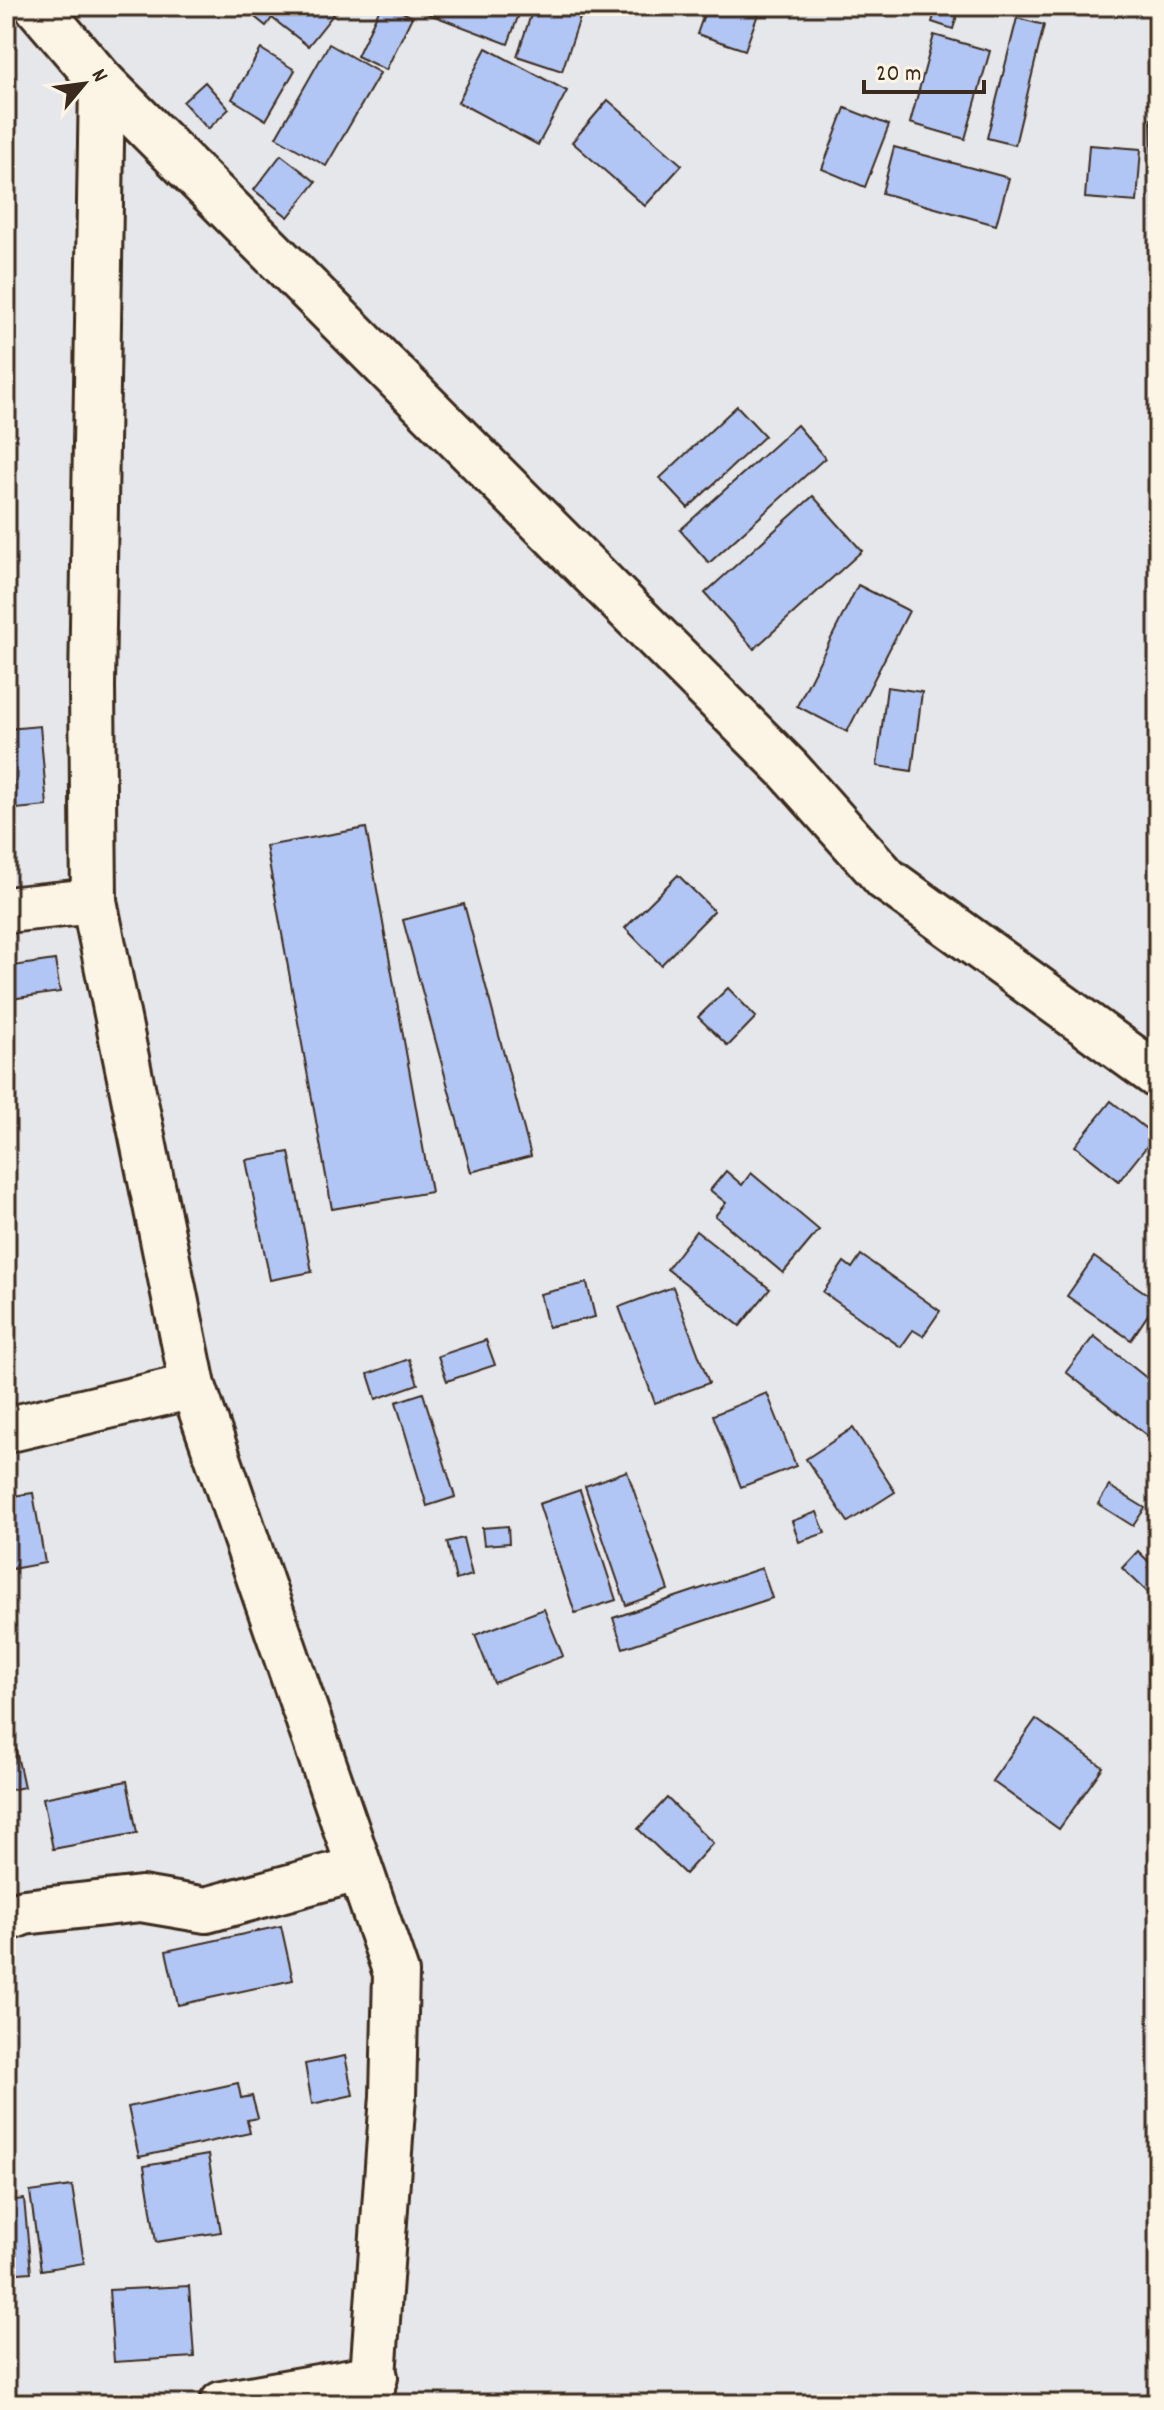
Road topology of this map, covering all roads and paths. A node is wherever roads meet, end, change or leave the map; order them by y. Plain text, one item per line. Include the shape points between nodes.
1 (37, 6) edge
2 (102, 82) junction
3 (94, 901) junction
4 (6, 910) edge
5 (1158, 1076) edge
6 (193, 1386) junction
7 (6, 1430) edge
8 (357, 1869) junction
9 (6, 1919) edge
10 (373, 2390) edge
11 (222, 2404) edge

1 - 2 street
2 - 3 street via 92,686
2 - 5 street via 776,758 886,879
3 - 4 street
3 - 6 street
6 - 7 street
6 - 8 street
8 - 9 street via 206,1910 141,1899 24,1912
8 - 10 street via 396,1973
10 - 11 street

